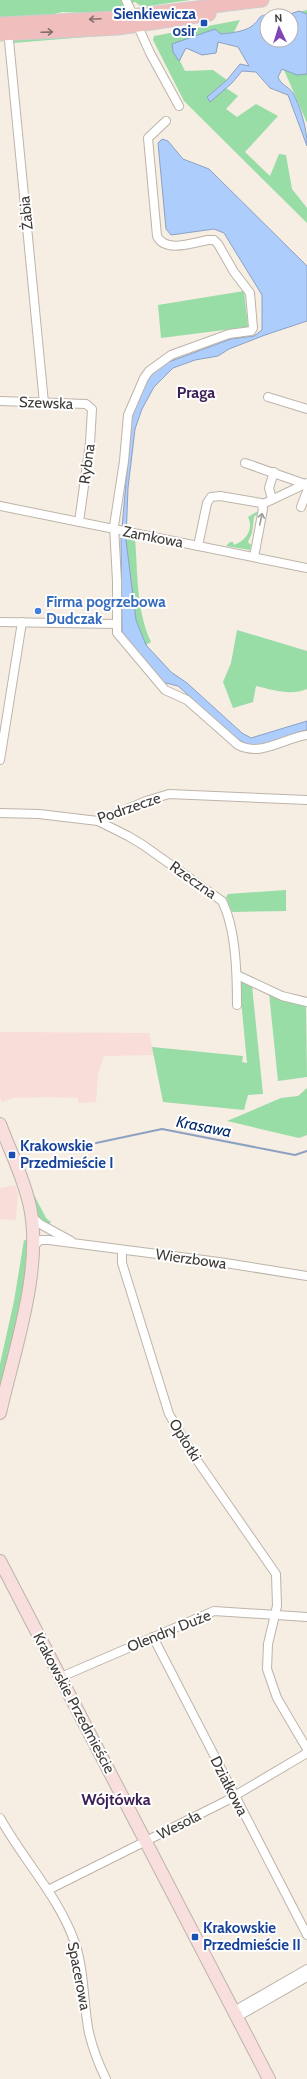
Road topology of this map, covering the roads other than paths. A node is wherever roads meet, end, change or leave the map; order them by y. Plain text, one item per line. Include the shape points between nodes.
1 (126, 0) edge
2 (262, 0) edge
3 (135, 21) junction
4 (4, 29) edge
5 (179, 106) dead end
6 (166, 121) dead end
7 (268, 397) dead end
8 (0, 401) edge
9 (44, 404) junction
10 (91, 407) joint
11 (307, 410) edge
12 (245, 463) dead end
13 (274, 472) junction
14 (307, 486) edge
15 (272, 499) junction
16 (263, 504) junction
17 (0, 506) edge
18 (301, 507) dead end
19 (79, 522) junction
20 (115, 530) junction
21 (198, 546) junction
22 (254, 557) junction
23 (307, 568) edge
24 (0, 622) edge
25 (22, 622) junction
26 (117, 624) junction
27 (307, 735) edge
28 (0, 760) edge
29 (307, 800) edge
30 (0, 813) edge
31 (98, 821) junction
32 (237, 975) junction
33 (307, 1002) edge
34 (237, 1005) dead end
35 (0, 1124) edge
36 (32, 1217) junction
37 (76, 1243) junction
38 (34, 1246) junction
39 (122, 1250) junction
40 (307, 1276) edge
41 (0, 1413) edge
42 (0, 1561) edge
43 (275, 1615) junction
44 (307, 1617) edge
45 (152, 1636) junction
46 (61, 1677) junction
47 (307, 1749) edge
48 (307, 1753) edge
49 (234, 1796) junction
50 (0, 1818) edge
51 (146, 1842) junction
52 (48, 1890) junction
53 (307, 1935) edge
54 (307, 1969) edge
55 (307, 1977) edge
56 (235, 2014) junction
57 (106, 2079) edge
58 (269, 2079) edge

1 - 3 street
2 - 3 main road via 222,4
3 - 4 main road
3 - 5 street via 162,78
4 - 9 street, Żabia
6 - 20 street via 148,138 157,236 160,242 168,246 214,240 250,293 253,328 251,331 229,334 171,355 149,371 144,378 128,415
7 - 11 street
8 - 9 street, Szewska
9 - 10 street, Szewska via 86,404
10 - 19 street, Rybna via 93,412 90,443
12 - 13 street
13 - 14 street
13 - 15 street via 269,488
14 - 15 street
14 - 18 street
15 - 16 street
16 - 21 street via 220,496 211,497 207,502
22 -> 16 street
17 - 19 street, Zamkowa
19 - 20 street, Zamkowa
20 - 21 street, Zamkowa
20 - 26 street
21 - 22 street, Zamkowa
22 - 23 street, Zamkowa
24 - 25 street
25 - 26 street
25 - 28 street
26 - 27 street via 117,633 122,641 165,690 187,700 238,745 256,750 295,736
29 - 31 street, Podrzecze via 169,794
30 - 31 street, Podrzecze via 39,814
31 - 32 street, Rzeczna via 137,841 222,901 230,926
32 - 33 street via 282,996
32 - 34 street, Rzeczna
35 - 36 street via 24,1186
36 - 37 street, Wierzbowa
36 - 38 street
37 - 38 street, Wierzbowa via 44,1239
37 - 39 street, Wierzbowa
38 - 41 street via 27,1299
39 - 40 street, Wierzbowa
39 - 43 street, Opłotki via 122,1263 169,1414 194,1456 275,1570
42 - 46 street, Krakowskie Przedmieście
43 - 44 street, Olendry Duże
43 - 45 street, Olendry Duże via 214,1611
43 - 47 street, Opłotki via 267,1650 269,1676 277,1698
45 - 46 street, Olendry Duże
45 - 49 street, Działkowa
46 - 51 street, Krakowskie Przedmieście
48 - 49 street, Wesoła
49 - 51 street, Wesoła
49 - 53 street, Działkowa
50 - 52 street, Spacerowa
51 - 52 street, Wesoła
51 - 56 street, Krakowskie Przedmieście
52 - 57 street, Spacerowa via 75,1944 85,1986 89,2034
54 - 56 street
55 - 56 street
56 - 58 street, Krakowskie Przedmieście

